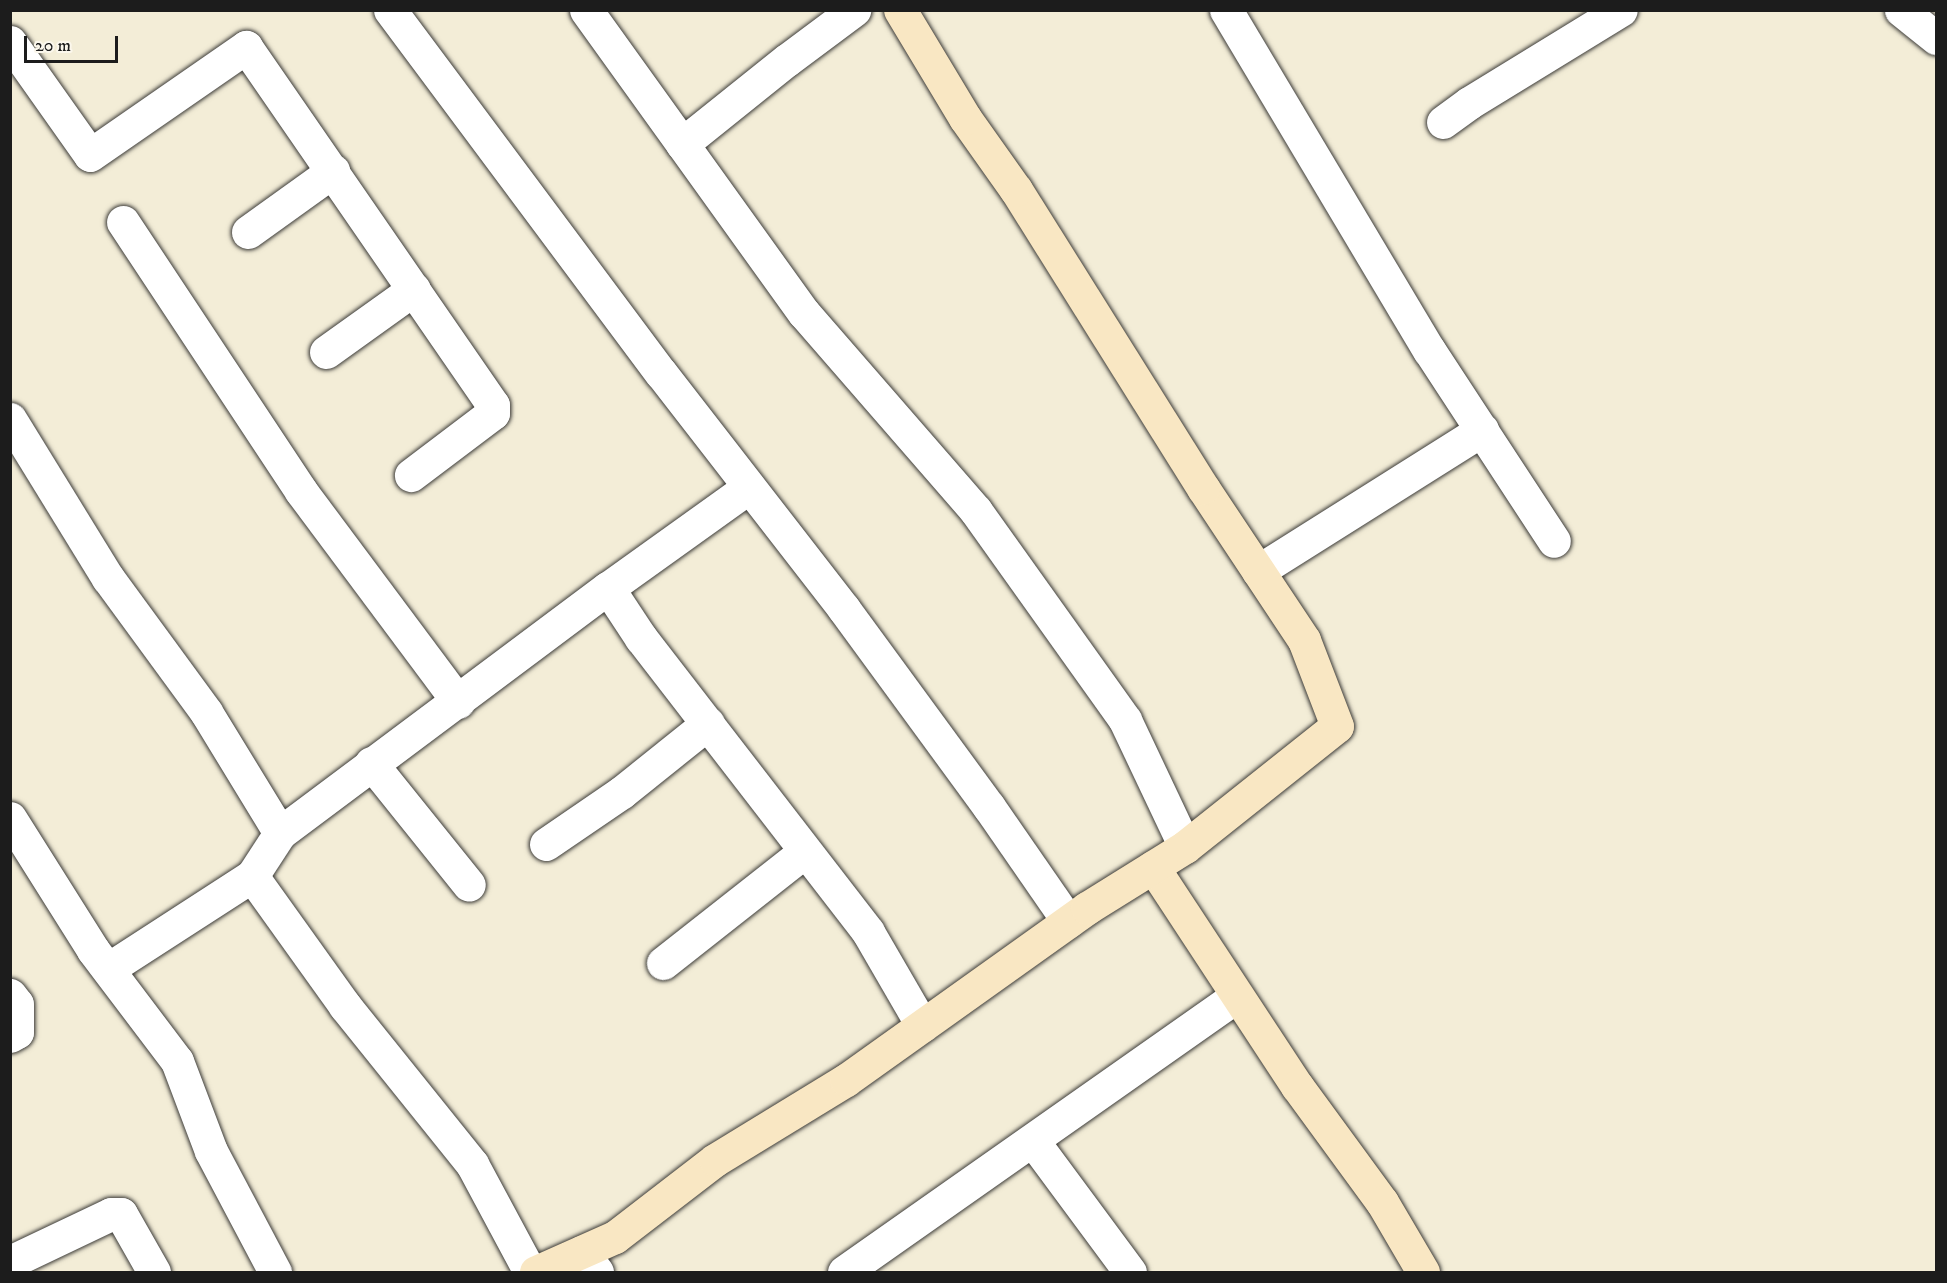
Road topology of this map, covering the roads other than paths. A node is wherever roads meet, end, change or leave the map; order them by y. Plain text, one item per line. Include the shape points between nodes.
1 (390, 10) edge
2 (586, 10) edge
3 (854, 10) edge
4 (1226, 10) edge
5 (1621, 10) edge
6 (1901, 10) edge
7 (903, 12) edge
8 (1936, 38) edge
9 (10, 42) edge
10 (1443, 122) dead end
11 (682, 144) junction
12 (333, 171) junction
13 (123, 222) dead end
14 (248, 232) dead end
15 (414, 289) junction
16 (326, 352) dead end
17 (10, 419) edge
18 (1482, 430) junction
19 (411, 475) dead end
20 (749, 487) junction
21 (1554, 541) dead end
22 (1258, 571) junction
23 (608, 588) junction
24 (458, 702) junction
25 (708, 723) junction
26 (371, 763) junction
27 (10, 818) edge
28 (280, 833) junction
29 (546, 844) dead end
30 (1185, 847) junction
31 (804, 852) junction
32 (1153, 867) junction
33 (252, 876) junction
34 (469, 885) dead end
35 (1068, 921) junction
36 (663, 963) dead end
37 (108, 969) junction
38 (10, 995) edge
39 (1237, 996) junction
40 (922, 1025) junction
41 (10, 1036) edge
42 (1033, 1141) junction
43 (10, 1262) edge
44 (589, 1262) edge
45 (848, 1271) edge
46 (154, 1272) edge
47 (274, 1272) edge
48 (530, 1272) edge
49 (536, 1272) edge
50 (1130, 1272) edge
51 (1424, 1272) edge

1 - 20 street
2 - 11 street
3 - 11 street
4 - 18 street via 1429,350
5 - 10 street
6 - 8 street
7 - 22 street via 965,118 1022,199
9 - 12 street via 90,155 246,47
11 - 30 street via 804,313 976,511 1125,720
12 - 14 street
12 - 15 street
13 - 24 street via 301,491
15 - 16 street
15 - 19 street via 494,411
17 - 28 street via 108,578 206,712
18 - 21 street
18 - 22 street
20 - 23 street
20 - 35 street via 865,637
22 - 30 street via 1304,640 1337,726
23 - 24 street
23 - 25 street via 641,638
24 - 26 street
25 - 29 street via 622,792
25 - 31 street
26 - 28 street
26 - 34 street
27 - 37 street
28 - 33 street
30 - 32 street
31 - 36 street
31 - 40 street via 868,932
32 - 35 street
32 - 39 street
33 - 37 street
33 - 48 street via 345,1006 472,1164
35 - 40 street
37 - 47 street via 177,1061 211,1151
38 - 41 street via 17,1004 17,1032
39 - 42 street
39 - 51 street via 1382,1202
40 - 44 street via 846,1080 715,1160 615,1237
42 - 45 street
42 - 50 street
43 - 46 street via 111,1214 121,1214
44 - 49 street

